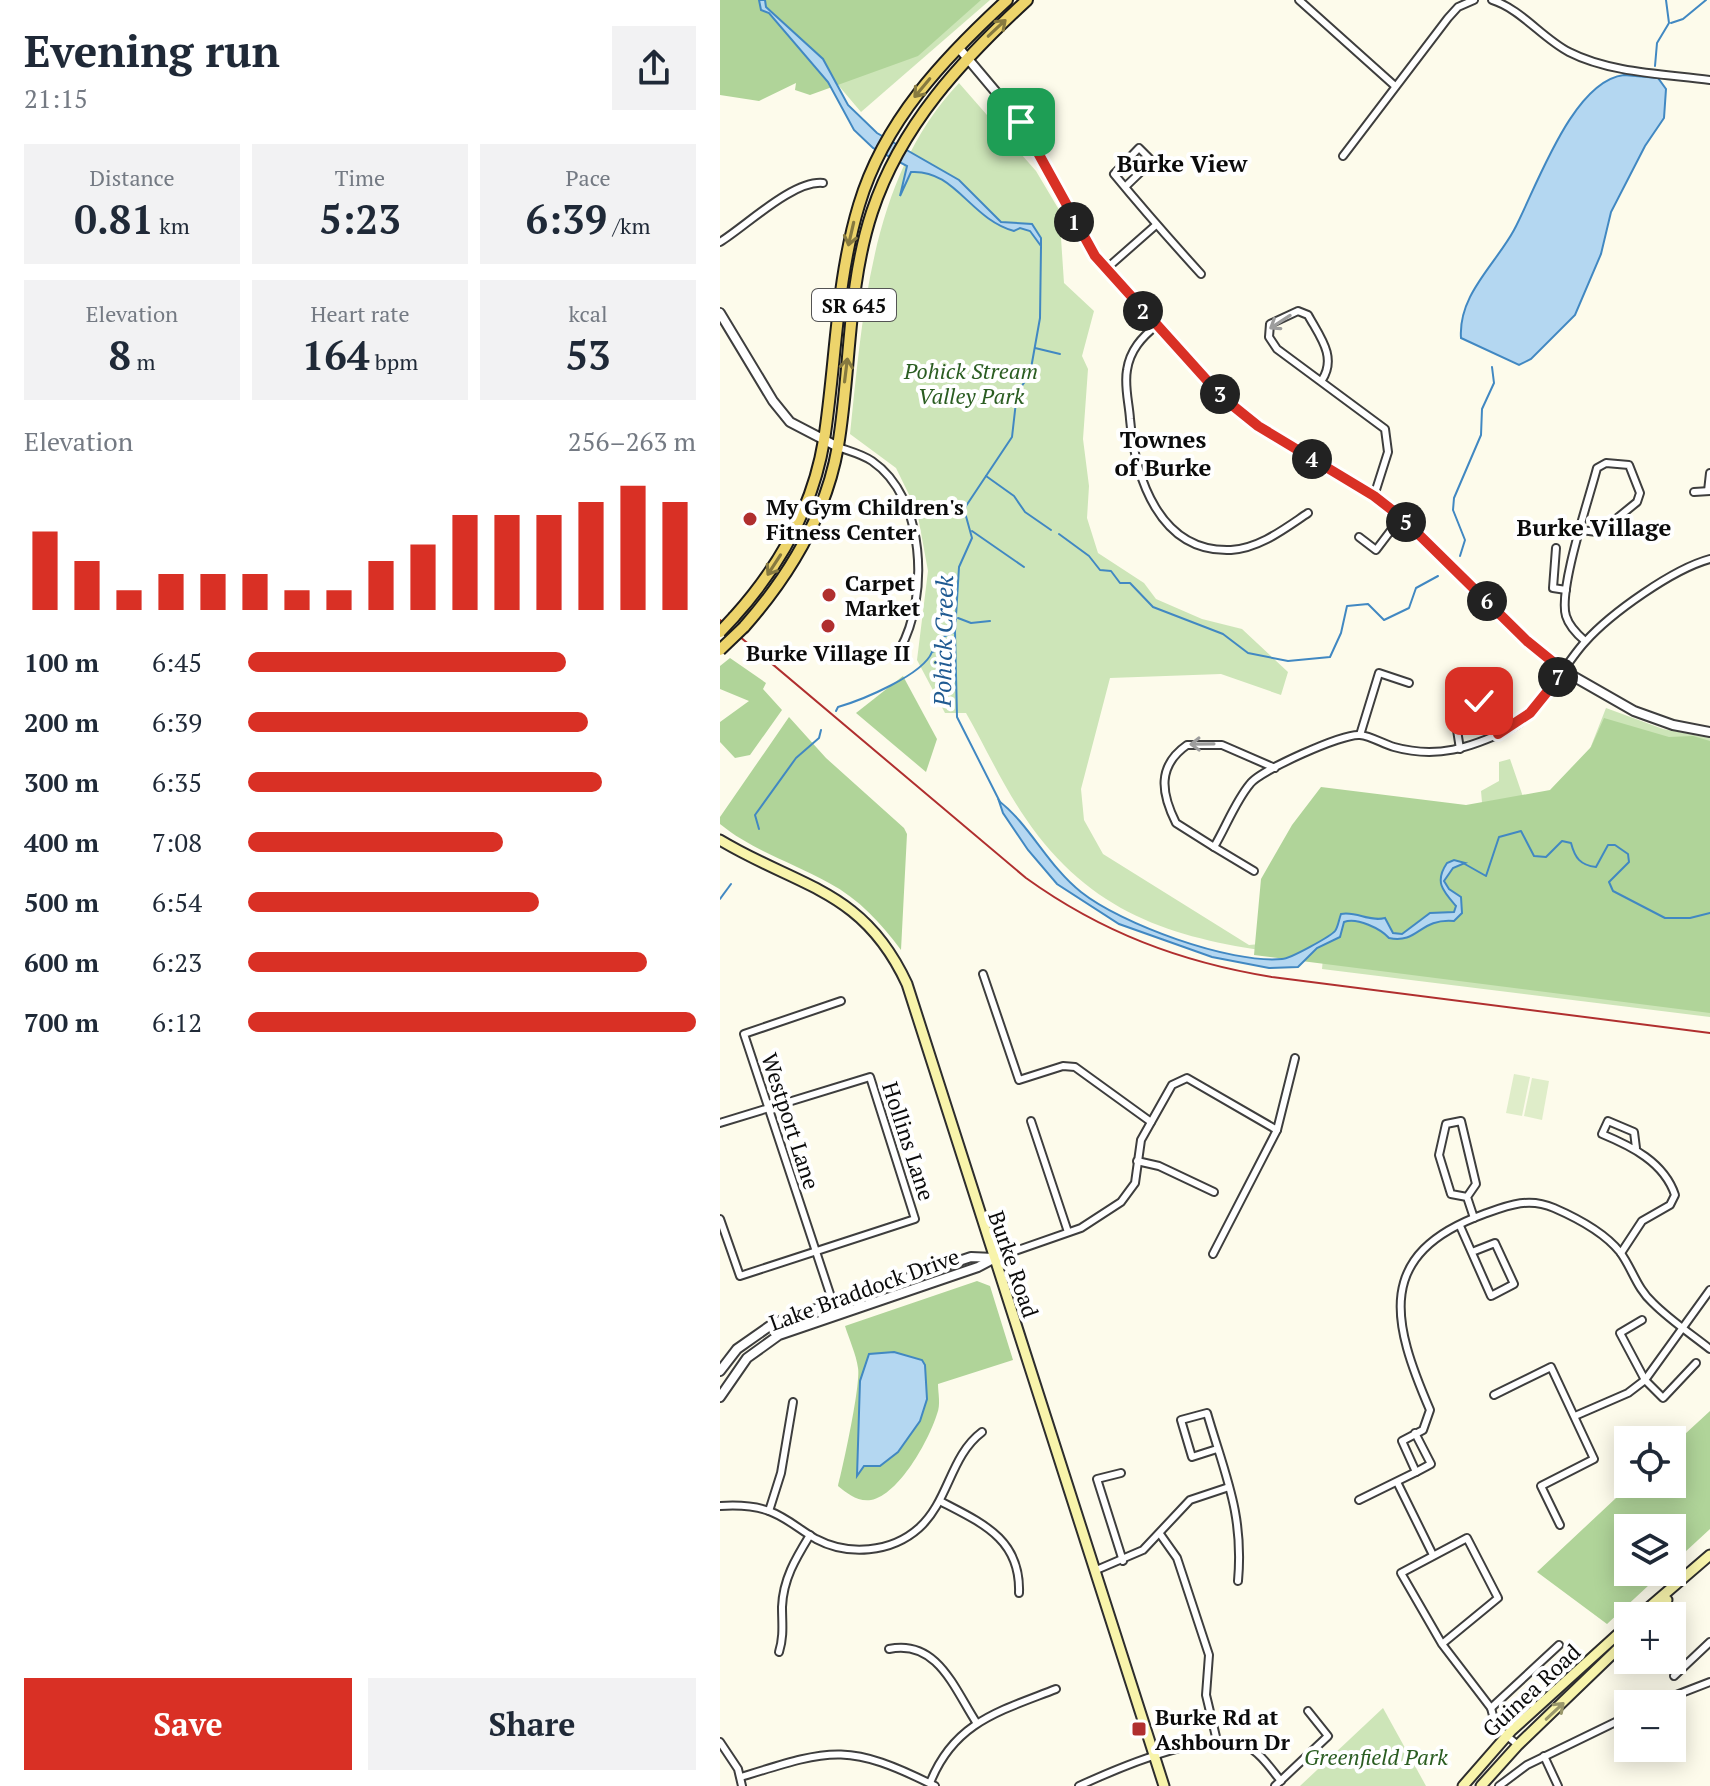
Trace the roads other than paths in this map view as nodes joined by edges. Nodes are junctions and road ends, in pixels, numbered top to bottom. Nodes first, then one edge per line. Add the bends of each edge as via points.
1 (1007, 0) edge
2 (1027, 0) edge
3 (1299, 0) edge
4 (1474, 0) edge
5 (1492, 0) edge
6 (958, 47) junction
7 (967, 57) junction
8 (1710, 80) edge
9 (1395, 86) junction
10 (1343, 156) dead end
11 (823, 183) dead end
12 (1125, 187) junction
13 (1156, 225) junction
14 (720, 242) edge
15 (1106, 269) junction
16 (1201, 274) dead end
17 (720, 313) edge
18 (1157, 325) junction
19 (1322, 380) junction
20 (824, 441) junction
21 (838, 447) junction
22 (1710, 473) edge
23 (1709, 491) edge
24 (1694, 492) dead end
25 (1374, 496) junction
26 (1308, 513) dead end
27 (1401, 517) junction
28 (1581, 530) junction
29 (1359, 537) dead end
30 (1556, 548) dead end
31 (1710, 559) edge
32 (1566, 590) junction
33 (720, 632) edge
34 (1585, 641) junction
35 (900, 649) dead end
36 (720, 650) edge
37 (1564, 671) junction
38 (1409, 683) dead end
39 (1710, 732) edge
40 (1498, 734) junction
41 (1360, 735) junction
42 (1460, 749) junction
43 (1275, 768) junction
44 (720, 840) edge
45 (1214, 847) junction
46 (1254, 871) dead end
47 (983, 974) dead end
48 (841, 1001) dead end
49 (1295, 1058) dead end
50 (767, 1108) junction
51 (1031, 1121) dead end
52 (1151, 1122) junction
53 (720, 1123) edge
54 (1277, 1130) junction
55 (1636, 1148) junction
56 (1137, 1161) junction
57 (1214, 1192) dead end
58 (1467, 1197) junction
59 (1474, 1218) junction
60 (720, 1219) edge
61 (1460, 1226) junction
62 (1068, 1232) junction
63 (1472, 1252) junction
64 (817, 1253) junction
65 (1621, 1253) junction
66 (1213, 1254) dead end
67 (995, 1258) junction
68 (1710, 1290) edge
69 (833, 1303) junction
70 (837, 1315) junction
71 (1642, 1320) dead end
72 (1681, 1326) junction
73 (1710, 1349) edge
74 (1696, 1363) dead end
75 (720, 1371) edge
76 (1645, 1380) junction
77 (1494, 1395) dead end
78 (720, 1397) edge
79 (793, 1402) dead end
80 (1575, 1416) junction
81 (982, 1432) dead end
82 (1415, 1433) junction
83 (1217, 1449) junction
84 (1416, 1472) junction
85 (1121, 1473) dead end
86 (1397, 1482) junction
87 (1229, 1487) junction
88 (1359, 1500) dead end
89 (940, 1501) junction
90 (720, 1506) edge
91 (769, 1511) junction
92 (1560, 1525) dead end
93 (1160, 1534) junction
94 (810, 1535) junction
95 (1433, 1555) junction
96 (1710, 1555) edge
97 (1123, 1561) junction
98 (1094, 1571) junction
99 (1688, 1576) junction
100 (1238, 1581) dead end
101 (1019, 1593) dead end
102 (1656, 1602) edge
103 (1664, 1602) edge
104 (1614, 1638) edge
105 (1710, 1642) edge
106 (1442, 1644) junction
107 (1559, 1645) dead end
108 (889, 1649) dead end
109 (779, 1652) dead end
110 (1614, 1652) edge
111 (1674, 1676) dead end
112 (1710, 1682) edge
113 (1056, 1689) dead end
114 (1686, 1691) edge
115 (1491, 1708) junction
116 (1308, 1711) dead end
117 (976, 1722) junction
118 (1614, 1723) edge
119 (1509, 1734) junction
120 (1217, 1741) junction
121 (720, 1742) edge
122 (1518, 1745) junction
123 (1544, 1756) junction
124 (1154, 1757) junction
125 (741, 1777) junction
126 (1278, 1783) edge
127 (932, 1784) edge
128 (1090, 1784) edge
129 (742, 1786) edge
130 (1079, 1786) edge
131 (1164, 1786) edge
132 (1463, 1786) edge
133 (1481, 1786) edge
134 (1499, 1786) edge
135 (1558, 1786) edge

1 - 6 main road, SR 645
7 -> 2 main road, SR 645
3 - 9 street
4 - 9 street via 1454,11
5 - 8 street via 1586,59
6 - 7 street
6 -> 20 main road, SR 645 via 890,132 859,204
7 - 15 street via 1021,122 1080,233
21 -> 7 main road, SR 645 via 860,258 871,215 903,139
9 - 10 street
11 - 14 street via 793,191
12 - 12 street via 1114,174 1139,148 1152,161
12 - 13 street
13 - 15 street
13 - 16 street
15 - 18 street
17 - 20 street via 773,401 797,428
18 - 25 street via 1245,416
18 - 26 street via 1136,345 1126,384 1133,448 1159,515 1198,546 1232,550 1271,538
19 -> 19 street via 1329,355 1308,315 1298,311 1270,324 1269,337 1277,349
19 - 25 street via 1385,429 1388,452
20 - 21 street
20 -> 33 main road, SR 645, bridge via 809,494 775,566
21 - 35 street via 879,467 911,524 918,593 913,623
21 - 36 main road, SR 645, bridge via 807,537 775,590
22 - 23 street
23 - 24 street
25 - 27 street
27 - 29 street via 1376,550
27 - 37 street
28 - 28 street via 1597,468 1606,463 1629,465 1640,493 1637,502 1605,528
28 - 32 street
30 - 32 street via 1553,588
31 - 34 street via 1667,578
32 - 34 street via 1566,615
34 - 37 street
37 - 39 street via 1634,711
37 - 40 street via 1530,713
38 - 41 street via 1379,673
40 - 42 street
40 - 42 street via 1490,709 1479,701 1457,730
41 - 42 street via 1422,754
41 - 43 street
43 - 45 street via 1249,784
43 -> 45 street via 1211,743 1187,745 1167,762 1163,786 1176,823
44 - 67 main road, Burke Road via 834,896 887,947 912,996
45 - 46 street
47 - 52 street via 1019,1080 1075,1067
48 - 50 street, Westport Lane via 744,1034
49 - 54 street
50 - 53 street
50 - 64 street, Westport Lane
50 - 64 street, Hollins Lane via 870,1077 915,1219
51 - 62 street
52 - 54 street, Lake Braddock Drive via 1172,1085 1187,1078
52 - 56 street, Lake Braddock Drive
54 - 66 street
55 - 55 street via 1602,1134 1608,1121 1634,1132
55 - 65 street via 1671,1182 1675,1195 1670,1205 1642,1221
56 - 57 street
56 - 62 street, Lake Braddock Drive via 1135,1183 1121,1202
58 - 58 street via 1476,1184 1461,1121 1446,1124 1439,1155 1451,1194
58 - 59 street
59 - 61 street
59 - 65 street via 1517,1202 1537,1201 1582,1222
60 - 64 street via 740,1276
61 - 63 street
61 - 82 street via 1421,1248 1400,1303 1408,1358 1430,1410 1429,1421
62 - 67 street, Lake Braddock Drive
63 - 63 street via 1491,1296 1514,1284 1495,1243
64 - 69 street, Westport Lane
65 - 72 street via 1651,1302
67 - 69 street, Lake Braddock Drive via 971,1257
67 - 70 street, Lake Braddock Drive
67 - 98 main road, Burke Road
68 - 72 street
69 - 70 street, Westport Lane
69 - 75 street, Lake Braddock Drive via 760,1330
70 - 78 street, Lake Braddock Drive via 767,1342 736,1370
71 - 76 street via 1620,1333
72 - 73 street
72 - 76 street
74 - 76 street via 1663,1398
76 - 80 street
77 - 80 street via 1551,1367
79 - 91 street
80 - 92 street via 1594,1459 1541,1486
81 - 89 street via 966,1446
82 - 84 street via 1402,1441
82 - 84 street via 1431,1464
83 - 83 street via 1207,1413 1181,1420 1192,1457
83 - 87 street
84 - 86 street
85 - 97 street via 1097,1479
86 - 88 street
86 - 95 street
87 - 93 street via 1190,1500
87 - 100 street via 1242,1542
89 - 94 street via 918,1529 883,1547 844,1549
89 - 101 street via 1002,1540 1017,1564
90 - 91 street
91 - 94 street
93 - 97 street
93 - 120 street via 1177,1558 1209,1655 1206,1695
94 - 109 street via 786,1582
95 - 106 street via 1401,1573
95 - 106 street via 1467,1538 1498,1598
96 - 99 main road
97 - 98 street
98 - 124 main road, Burke Road
99 - 102 main road
99 - 103 main road
104 - 119 main road, Guinea Road
105 - 111 street
106 - 115 street
107 - 115 street
108 - 117 street via 906,1646 933,1658
122 -> 110 main road, Guinea Road
112 - 114 street
113 - 117 street
115 - 119 street
116 - 126 street via 1328,1736
117 - 127 street via 951,1745
118 - 123 street
119 - 122 street
119 - 132 main road, Guinea Road
120 - 124 street
120 - 126 street via 1258,1754
121 - 125 street
122 - 133 main road, Guinea Road
123 - 134 street
123 - 135 street
124 - 128 street
124 - 131 main road, Burke Road
125 - 127 street via 807,1756 841,1752 876,1760
125 - 129 street
128 - 130 street

